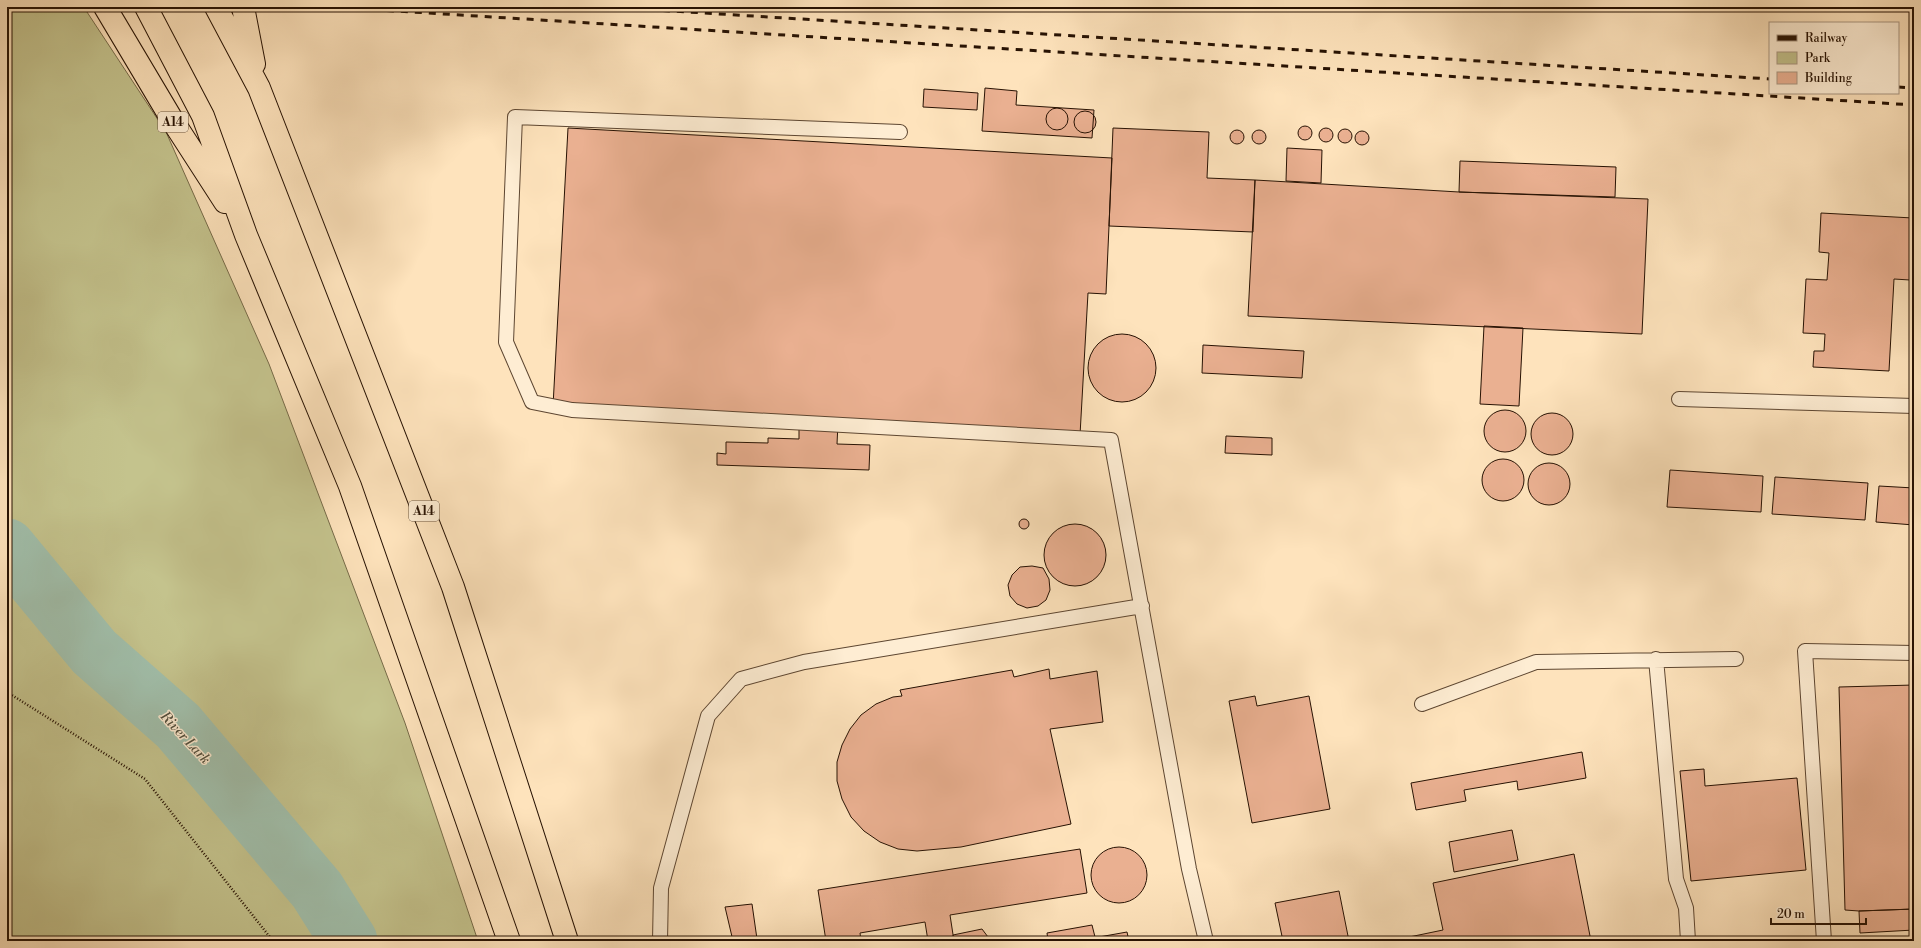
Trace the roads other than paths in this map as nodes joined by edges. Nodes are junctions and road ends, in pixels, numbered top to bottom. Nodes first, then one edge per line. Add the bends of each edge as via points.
1 (105, 7) edge
2 (146, 7) edge
3 (216, 7) edge
4 (243, 7) edge
5 (259, 88) junction
6 (900, 132) dead end
7 (246, 235) junction
8 (1679, 399) dead end
9 (1914, 406) edge
10 (1142, 606) junction
11 (1914, 653) edge
12 (1656, 659) junction
13 (1736, 659) dead end
14 (1422, 704) dead end
15 (509, 941) edge
16 (567, 941) edge
17 (660, 941) edge
18 (1206, 941) edge
19 (1688, 941) edge
20 (1824, 941) edge

1 - 7 highway, A14 via 174,123
2 - 7 highway, A14 via 203,116
3 - 5 highway, A14
4 - 5 highway, A14
5 - 16 highway, A14 via 453,587
6 - 10 lane via 515,117 506,342 532,402 572,410 1111,440
7 - 15 highway, A14 via 350,486
8 - 9 lane
10 - 17 lane via 804,662 741,679 708,716 661,888
10 - 18 lane via 1189,869
11 - 20 lane via 1805,651
12 - 13 lane
12 - 14 lane via 1536,662
12 - 19 lane via 1676,879 1686,908

